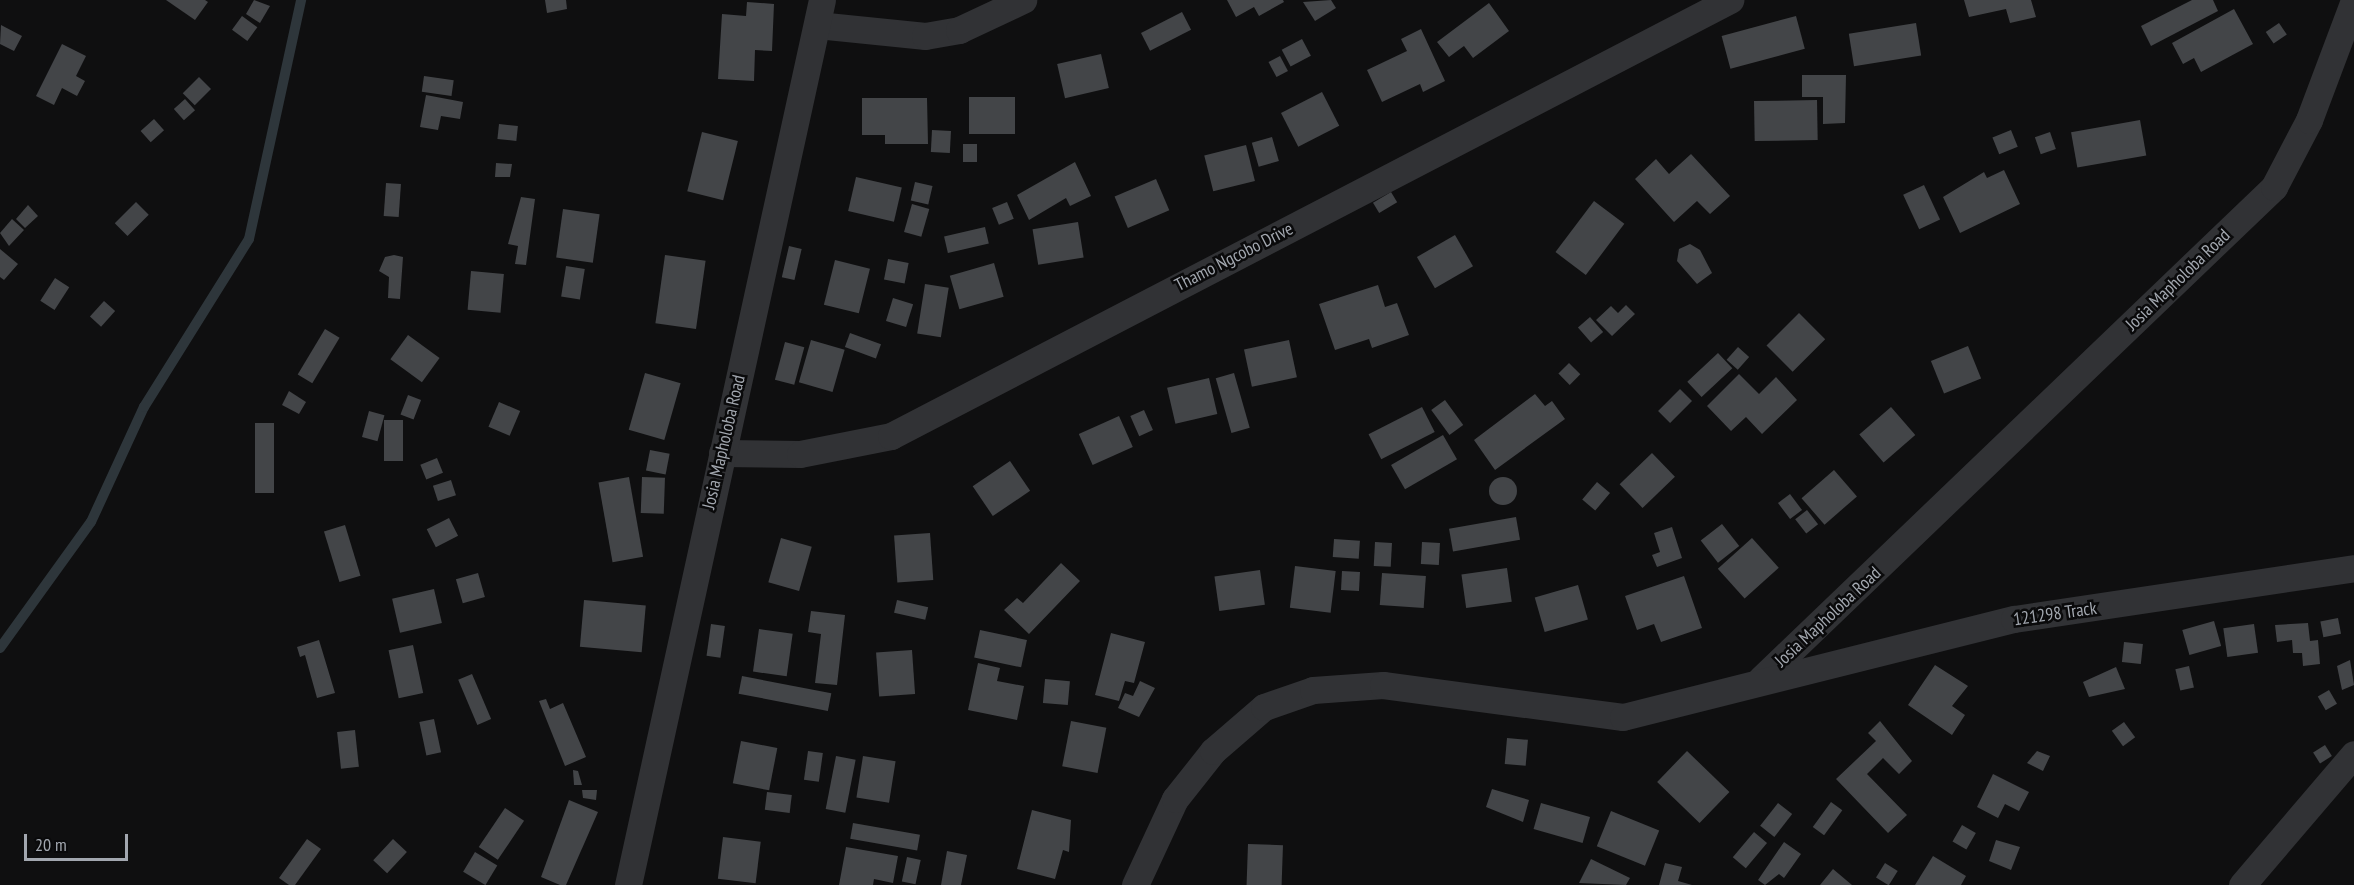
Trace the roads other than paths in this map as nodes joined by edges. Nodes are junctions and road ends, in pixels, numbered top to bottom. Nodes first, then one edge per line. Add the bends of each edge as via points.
1 (1023, 0) edge
2 (1730, 0) edge
3 (2354, 0) edge
4 (820, 13) edge
5 (722, 453) junction
6 (2354, 568) edge
7 (1760, 680) junction
8 (2354, 754) edge
9 (628, 885) edge
10 (1135, 885) edge
11 (2242, 885) edge

1 - 4 street via 960,30 925,36
2 - 5 street, Thamo Ngcobo Drive via 891,436 800,454
3 - 7 street, Josia Mapholoba Road via 2309,120 2274,187
4 - 5 street, Josia Mapholoba Road
5 - 9 street, Josia Mapholoba Road
6 - 7 street, 121298 Track via 2013,619
7 - 10 street, Josia Mapholoba Road via 1664,710 1603,718 1383,685 1313,690 1263,707 1213,751 1175,799
8 - 11 street

